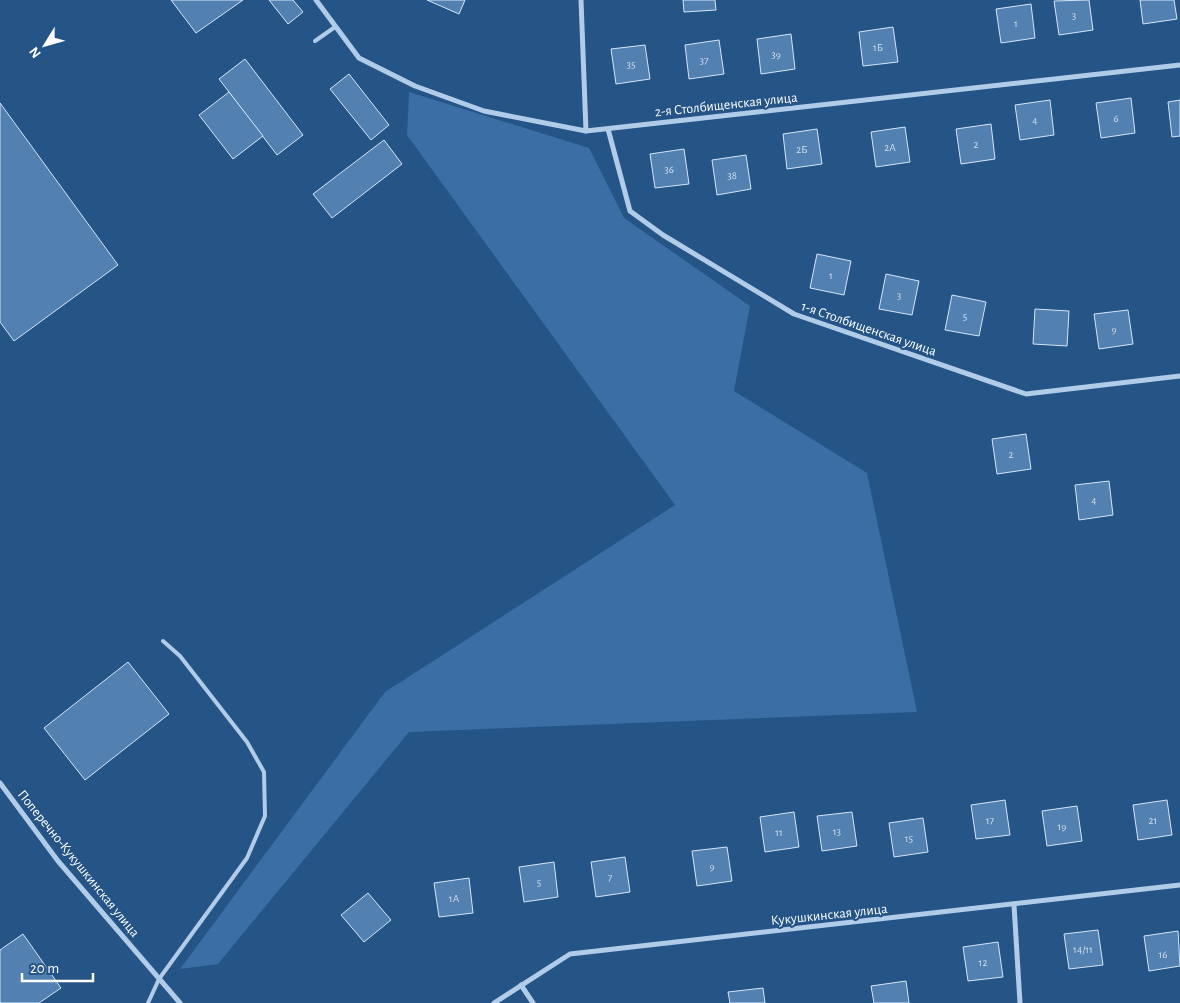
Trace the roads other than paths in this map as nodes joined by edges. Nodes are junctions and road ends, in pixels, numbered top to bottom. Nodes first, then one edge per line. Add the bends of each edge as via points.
1 (316, 0) edge
2 (581, 0) edge
3 (335, 27) junction
4 (315, 41) dead end
5 (1180, 65) edge
6 (608, 129) junction
7 (586, 131) junction
8 (1180, 376) edge
9 (163, 641) dead end
10 (0, 783) edge
11 (1180, 885) edge
12 (1014, 905) junction
13 (159, 979) junction
14 (521, 985) junction
15 (148, 1003) edge
16 (180, 1003) edge
17 (494, 1003) edge
18 (533, 1003) edge
19 (1020, 1003) edge

1 - 3 street, 2-я Столбищенская улица
2 - 7 street
3 - 4 lane
3 - 7 street, 2-я Столбищенская улица via 359,58 415,86 484,111
5 - 6 street, 2-я Столбищенская улица
6 - 7 street, 2-я Столбищенская улица
6 - 8 street, 1-я Столбищенская улица via 630,211 663,235 794,314 1026,394
9 - 13 lane via 180,656 247,742 264,772 265,816 247,858
10 - 13 street, Поперечно-Кукушкинская улица via 58,861
11 - 12 street, Кукушкинская улица
12 - 14 street, Кукушкинская улица via 570,954
12 - 19 street
13 - 15 lane
13 - 16 street, Поперечно-Кукушкинская улица
14 - 17 street, Кукушкинская улица
14 - 18 street

